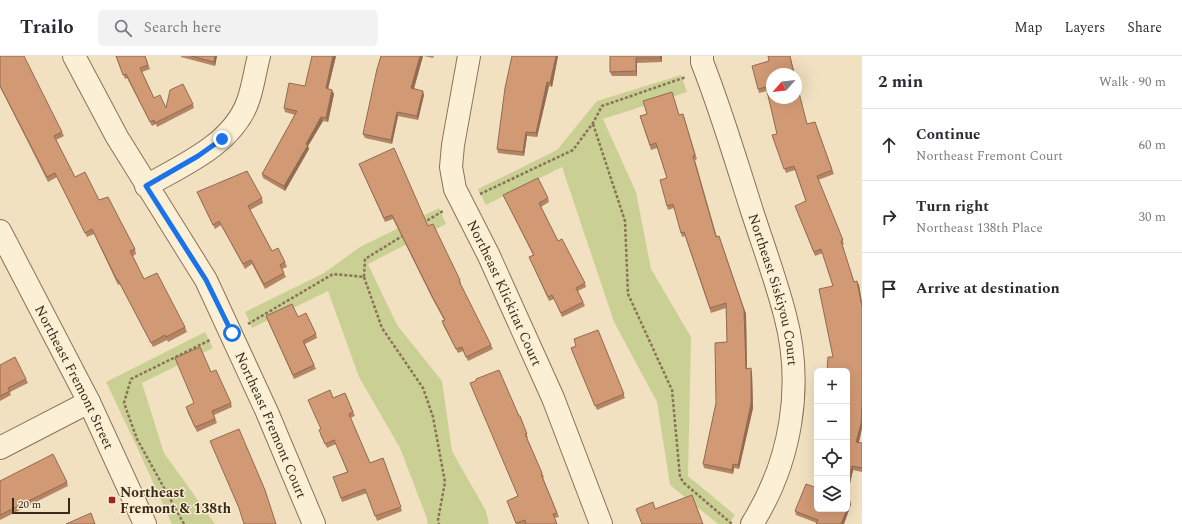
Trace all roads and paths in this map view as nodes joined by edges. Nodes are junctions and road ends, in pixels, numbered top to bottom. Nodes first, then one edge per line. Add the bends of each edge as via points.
1 (74, 56) edge
2 (259, 56) edge
3 (469, 56) edge
4 (704, 63) edge
5 (593, 123) junction
6 (146, 186) junction
7 (462, 202) junction
8 (416, 227) edge
9 (0, 231) edge
10 (410, 231) edge
11 (364, 277) junction
12 (232, 333) junction
13 (89, 402) junction
14 (0, 448) edge
15 (145, 524) edge
16 (184, 524) edge
17 (314, 524) edge
18 (439, 524) edge
19 (601, 524) edge
20 (733, 524) edge
21 (752, 524) edge

1 - 6 street, Northeast Fremont Court
2 - 6 street via 248,102 238,120 222,139
3 - 7 street, Northeast Klickitat Court via 451,167 455,189
4 - 5 path via 602,106
4 - 21 street, Northeast Siskiyou Court via 785,314 793,360 793,406 784,451 768,495
5 - 7 path via 573,150
5 - 20 path via 625,221 628,294 672,390 680,477
6 - 12 street, Northeast Fremont Court via 206,280
7 - 8 path
7 - 19 street, Northeast Klickitat Court via 553,398
9 - 13 street, Northeast Fremont Street
10 - 11 path via 365,259
11 - 12 path via 332,274
11 - 18 path via 382,328 423,388 433,417 445,482
12 - 16 path via 215,337 131,379 124,403 137,439
12 - 17 street, Northeast Fremont Court
13 - 14 street
13 - 15 street, Northeast Fremont Street

